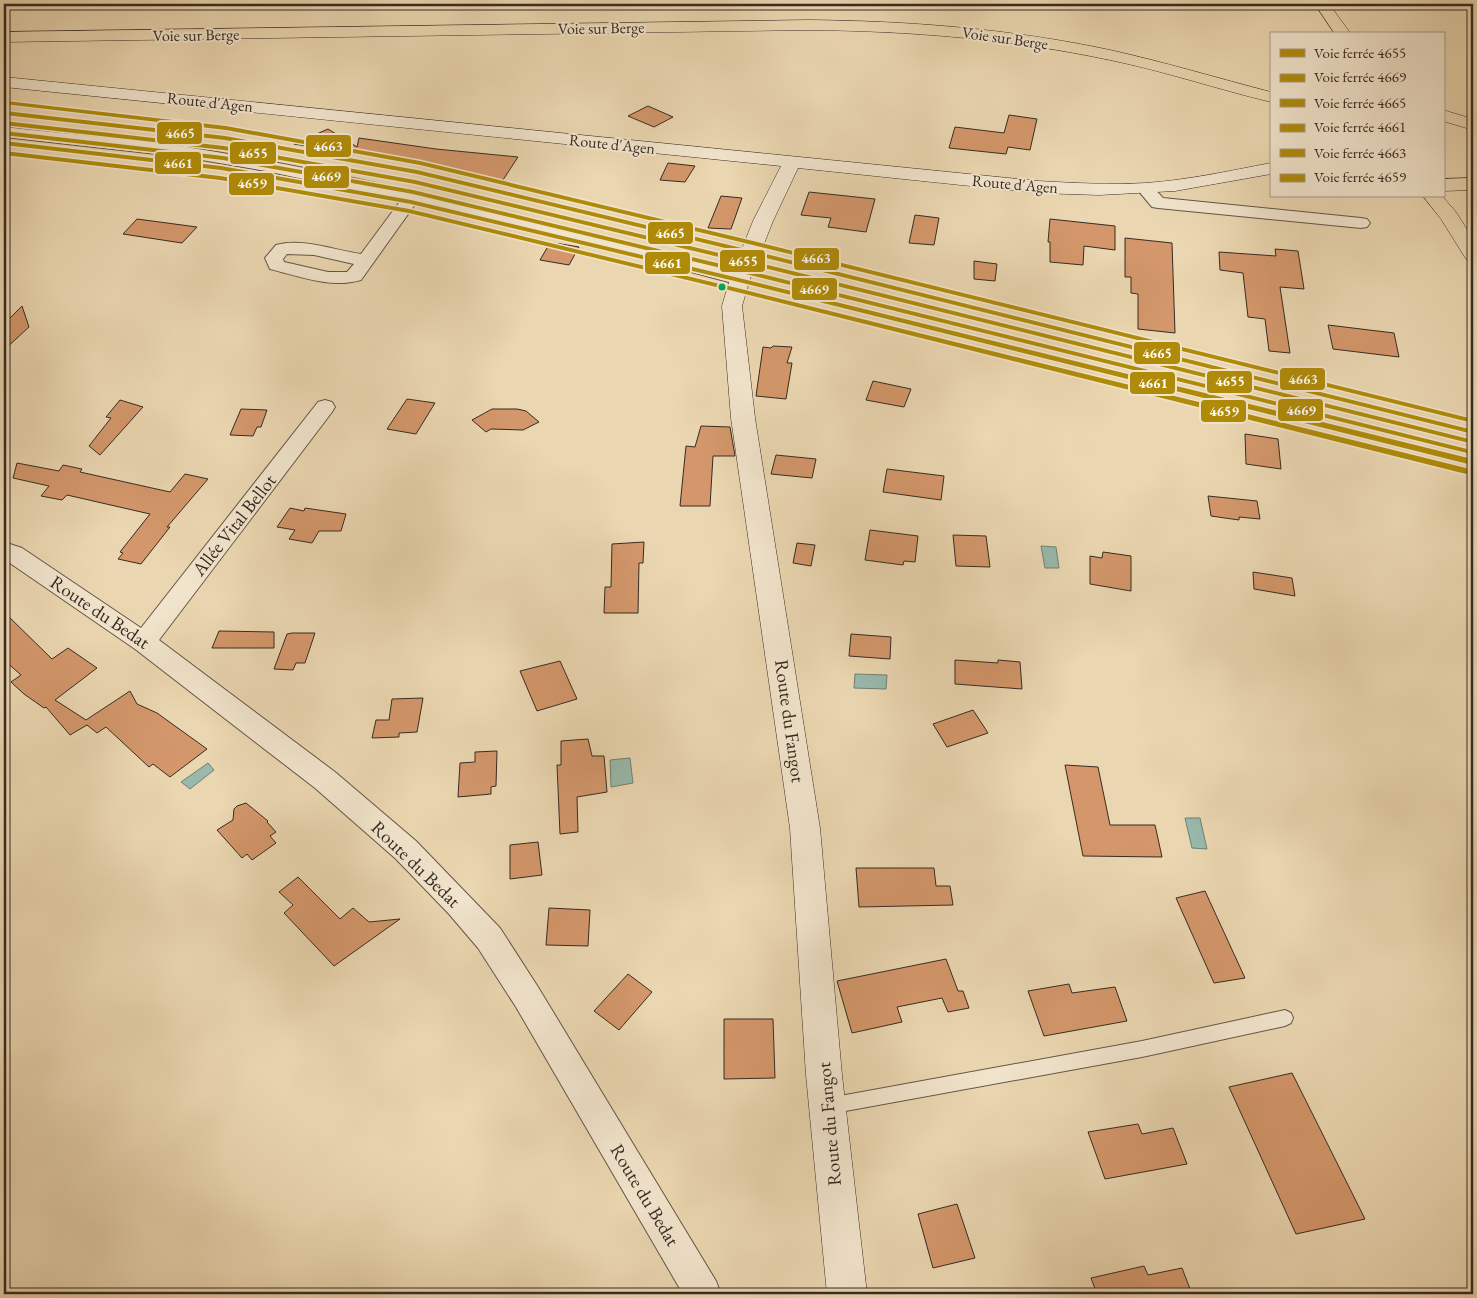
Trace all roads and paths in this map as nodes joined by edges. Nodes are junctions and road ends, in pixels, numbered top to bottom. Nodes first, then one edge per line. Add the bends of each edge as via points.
1 (1322, 4) edge
2 (1342, 32) edge
3 (4, 37) edge
4 (1193, 77) junction
5 (4, 82) edge
6 (1270, 98) edge
7 (1270, 104) edge
8 (1444, 115) edge
9 (1473, 126) edge
10 (4, 132) edge
11 (792, 162) junction
12 (1270, 168) edge
13 (1270, 174) edge
14 (1221, 179) junction
15 (1444, 185) edge
16 (1146, 188) junction
17 (1473, 192) edge
18 (412, 197) junction
19 (1434, 198) edge
20 (1361, 223) dead end
21 (1473, 255) edge
22 (366, 260) dead end
23 (740, 279) junction
24 (325, 408) dead end
25 (5, 551) edge
26 (144, 642) junction
27 (1286, 1018) dead end
28 (827, 1107) junction
29 (704, 1294) edge
30 (847, 1294) edge

1 - 2 main road
3 - 4 main road, Voie sur Berge via 866,25 949,30 1020,39 1111,55
4 - 6 main road
4 - 7 main road
5 - 11 main road, Route d'Agen
8 - 9 main road
10 - 18 street via 216,157
11 - 16 main road, Route d'Agen via 1038,187
11 - 23 main road, Route du Fangot via 763,221
12 - 14 main road, Route d'Agen
13 - 14 main road, Route d'Agen
14 - 16 main road, Route d'Agen
15 - 17 main road
16 - 20 street via 1158,203
18 - 22 street
18 - 23 street via 502,216
19 - 21 main road
23 - 28 main road, Route du Fangot via 732,306 738,382 805,828
24 - 26 street, Allée Vital Bellot
25 - 26 street, Route du Bedat
26 - 29 street, Route du Bedat via 325,780 406,850 489,938
27 - 28 lane
28 - 30 main road, Route du Fangot

